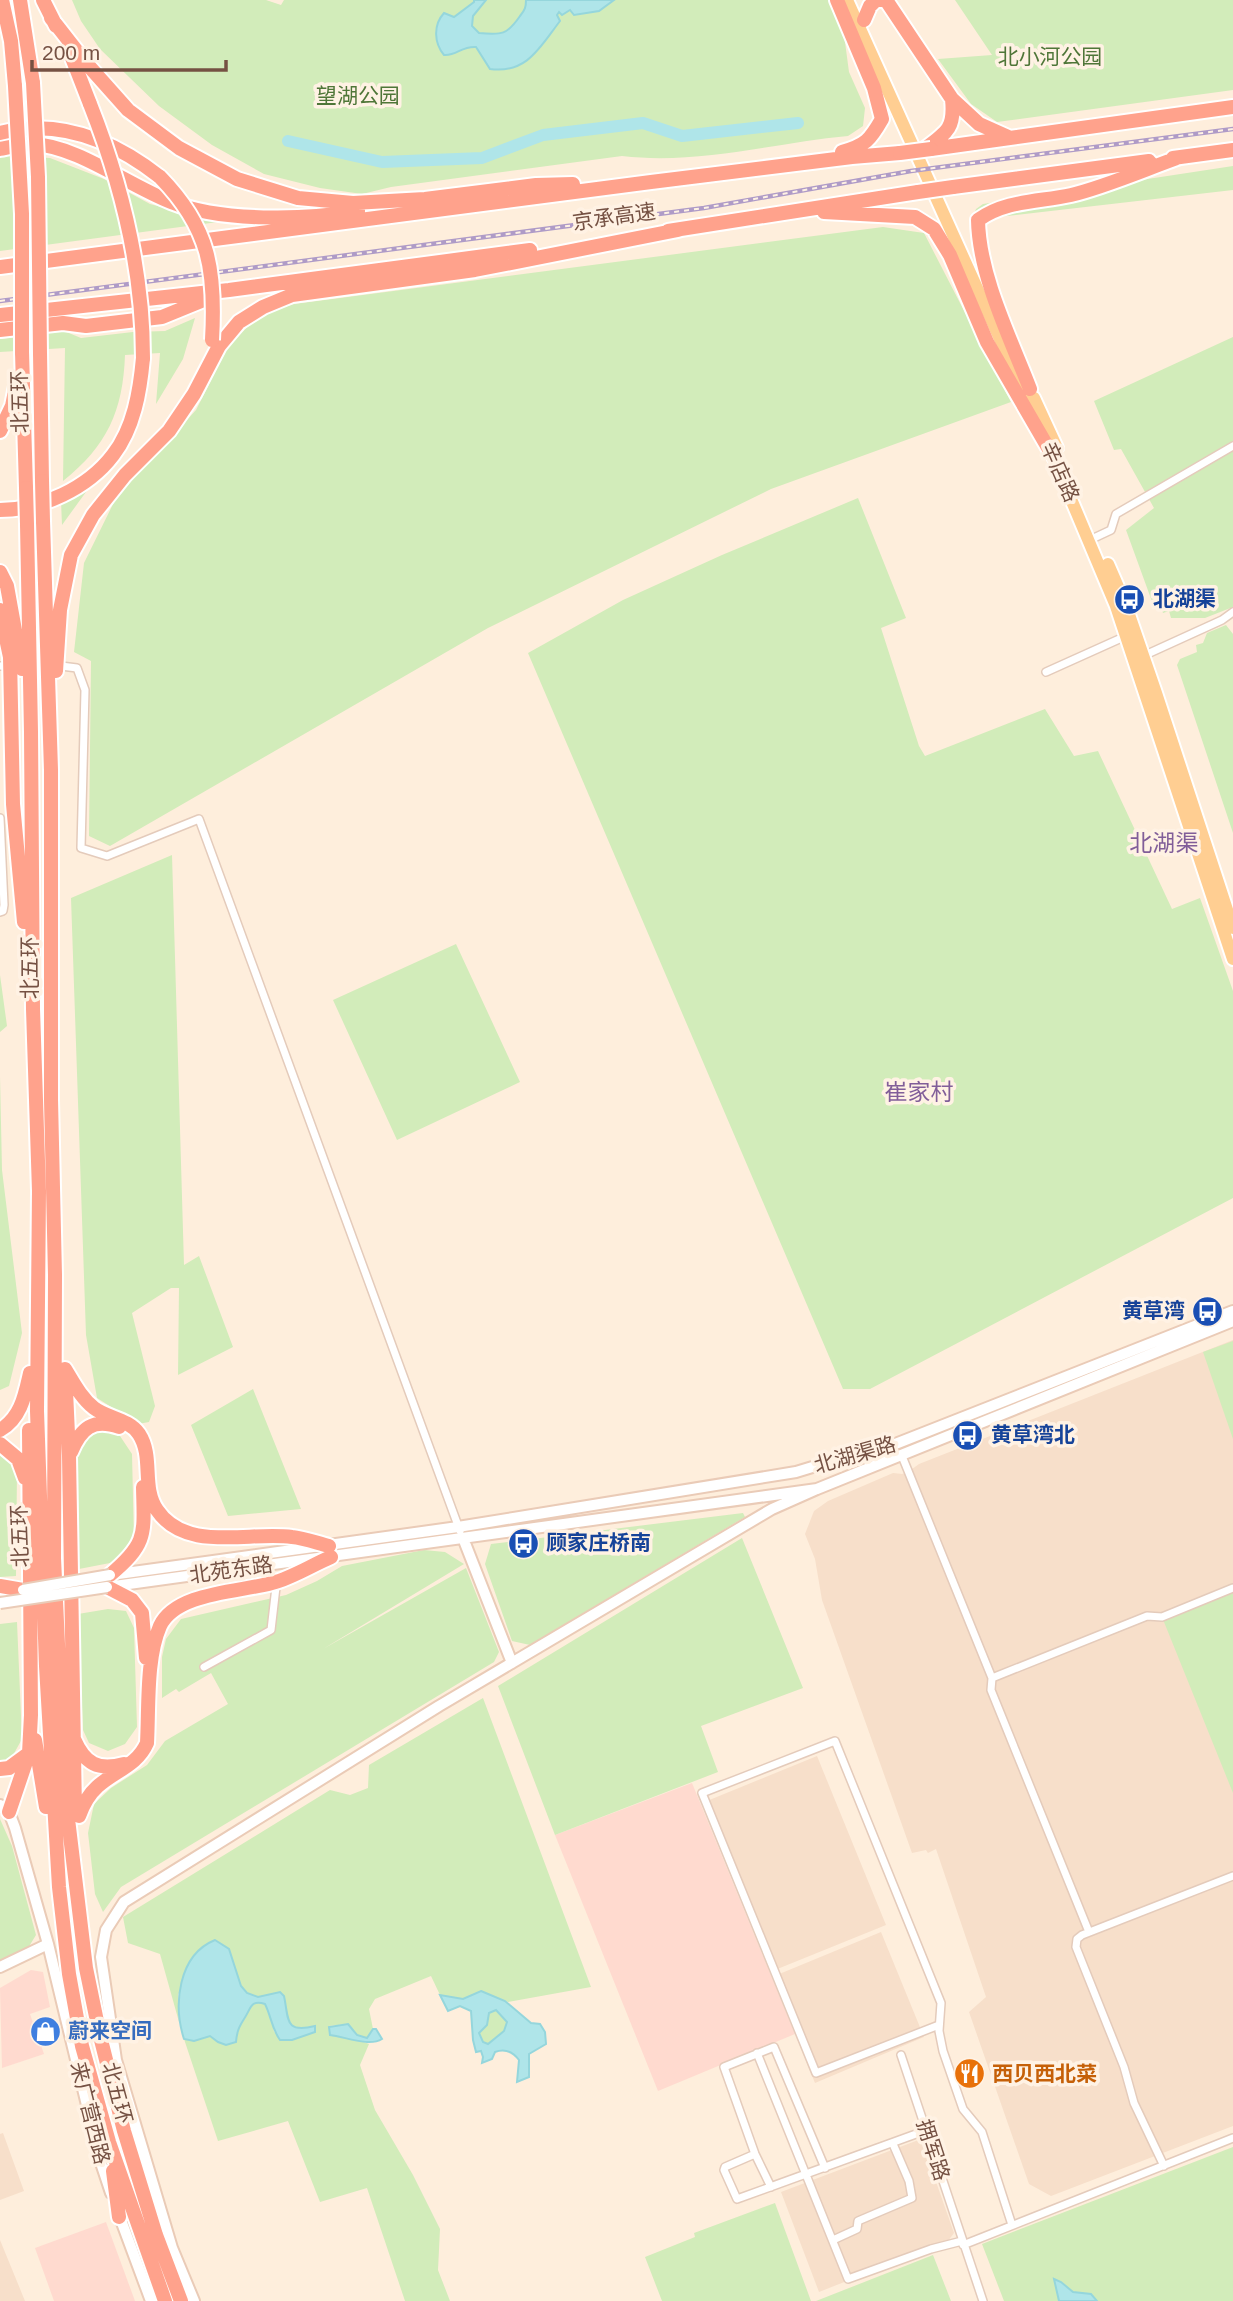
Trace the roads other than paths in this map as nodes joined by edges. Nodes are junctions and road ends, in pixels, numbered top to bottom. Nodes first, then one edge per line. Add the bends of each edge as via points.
1 (2, 0) edge
2 (20, 0) edge
3 (43, 0) edge
4 (837, 0) edge
5 (847, 0) edge
6 (854, 0) edge
7 (886, 0) edge
8 (51, 18) junction
9 (864, 20) junction
10 (952, 99) junction
11 (1233, 107) edge
12 (0, 133) edge
13 (1009, 138) junction
14 (0, 149) edge
15 (928, 149) junction
16 (1233, 150) edge
17 (1180, 157) junction
18 (811, 162) junction
19 (651, 182) junction
20 (425, 199) junction
21 (802, 210) junction
22 (678, 230) junction
23 (0, 267) edge
24 (229, 290) junction
25 (0, 315) edge
26 (0, 330) edge
27 (22, 352) junction
28 (1030, 384) junction
29 (194, 394) junction
30 (0, 431) edge
31 (1233, 446) edge
32 (1050, 451) junction
33 (0, 510) edge
34 (1096, 537) junction
35 (0, 572) edge
36 (0, 610) edge
37 (1233, 612) edge
38 (1126, 636) junction
39 (1143, 656) junction
40 (61, 666) dead end
41 (1046, 672) dead end
42 (31, 732) junction
43 (1165, 737) junction
44 (51, 770) junction
45 (0, 818) edge
46 (0, 912) edge
47 (1233, 928) edge
48 (1233, 959) edge
49 (33, 1009) junction
50 (55, 1275) junction
51 (38, 1286) junction
52 (1233, 1311) edge
53 (1233, 1321) edge
54 (65, 1369) junction
55 (30, 1373) junction
56 (0, 1430) edge
57 (0, 1444) edge
58 (69, 1456) junction
59 (902, 1456) junction
60 (28, 1484) junction
61 (817, 1489) junction
62 (460, 1532) junction
63 (330, 1551) junction
64 (108, 1581) junction
65 (0, 1586) edge
66 (275, 1587) dead end
67 (1233, 1588) edge
68 (23, 1590) junction
69 (0, 1593) edge
70 (0, 1603) edge
71 (512, 1663) junction
72 (204, 1667) dead end
73 (992, 1678) junction
74 (31, 1715) junction
75 (74, 1739) junction
76 (29, 1753) junction
77 (0, 1769) edge
78 (5, 1808) edge
79 (75, 1824) junction
80 (72, 1851) junction
81 (1233, 1876) edge
82 (59, 1888) junction
83 (1089, 1932) junction
84 (48, 1944) junction
85 (0, 1968) edge
86 (939, 2025) junction
87 (757, 2053) junction
88 (901, 2055) dead end
89 (927, 2130) junction
90 (1233, 2138) edge
91 (109, 2142) junction
92 (893, 2144) junction
93 (755, 2154) junction
94 (1164, 2166) junction
95 (825, 2168) junction
96 (806, 2176) junction
97 (771, 2187) junction
98 (119, 2217) junction
99 (1012, 2225) junction
100 (833, 2240) junction
101 (962, 2243) junction
102 (151, 2301) edge
103 (165, 2301) edge
104 (181, 2301) edge
105 (194, 2301) edge
106 (983, 2301) edge

1 - 27 highway, 北五环, bridge via 15,86 22,214
2 - 44 highway, 北五环, bridge via 33,83 38,177
3 - 8 highway
4 - 18 highway via 882,119 872,138 860,147
5 - 32 main road, 辛店路
6 - 9 main road, 辛店路
7 - 9 highway via 876,0
7 - 10 highway
8 - 20 highway via 128,110 179,149 237,179 298,198 353,203
8 - 33 highway, bridge via 72,55 109,153 132,242 143,317 141,389 114,455 88,479 54,499
9 - 28 main road, 辛店路
10 - 13 highway via 979,124
10 - 15 highway via 954,115 948,132
11 - 13 highway, 京承高速
12 - 29 highway, bridge via 52,128 86,134 140,161 180,198 210,262 214,302 212,340
13 - 15 highway, 京承高速
14 - 20 highway via 33,144 73,153 172,203 223,216 349,212
15 - 18 highway, 京承高速, bridge
16 - 17 highway, 京承高速
17 - 21 highway, 京承高速, bridge
17 - 28 highway via 1073,194 1013,204 978,220 987,272
18 - 19 highway, 京承高速
19 - 20 highway via 536,185
19 - 23 highway, 京承高速
21 - 22 highway, 京承高速
21 - 32 highway via 915,217 934,229 998,363
22 - 24 highway, 京承高速
22 - 29 highway via 475,270 292,295 239,322 219,346
24 - 25 highway, 京承高速
24 - 26 highway via 162,317
27 - 30 highway via 12,405
27 - 42 highway, 北五环, bridge
28 - 34 main road, 辛店路
29 - 44 highway via 169,431 93,514 71,555 60,610
31 - 34 street via 1116,514 1111,530
32 - 38 main road, 辛店路
34 - 39 main road, 辛店路
35 - 42 highway via 16,630
36 - 49 highway via 10,657 13,804
37 - 39 street
38 - 41 street
38 - 43 main road, 辛店路
39 - 43 main road, 辛店路
40 - 62 street via 77,668 85,690 81,848 107,856 199,819
42 - 49 highway, 北五环
43 - 47 main road, 辛店路
43 - 48 main road, 辛店路
44 - 50 highway, 北五环
45 - 46 street via 4,905
49 - 51 highway, 北五环
50 - 54 highway
50 - 80 highway, 北五环 via 54,1558
51 - 55 highway
51 - 82 highway, 北五环 via 38,1451
52 - 62 main road, 北湖渠路 via 875,1452 796,1472
53 - 59 main road, 北湖渠路
54 - 58 highway
54 - 63 highway via 95,1409 137,1432 146,1448 150,1497 172,1525 186,1534 207,1537 293,1537
55 - 56 highway via 19,1410
55 - 60 highway
57 - 60 highway via 18,1459
58 - 64 highway via 77,1436 90,1426 107,1422 124,1428 138,1444 144,1532 135,1552
58 - 75 highway
59 - 61 main road, 北湖渠路
59 - 73 street
60 - 74 highway
61 - 62 main road, 北湖渠路
61 - 71 main road via 772,1508
62 - 63 main road, 北苑东路
62 - 71 main road
63 - 64 main road, 北苑东路
63 - 79 highway via 274,1583 179,1605 162,1623 153,1648 147,1743 142,1755 96,1788
64 - 68 main road, 北苑东路, bridge
64 - 70 main road, 北苑东路, bridge
64 - 75 highway via 142,1613 144,1739 137,1754 112,1768 88,1760
65 - 68 highway
66 - 72 street via 271,1630
67 - 73 street via 1162,1617 1147,1616
68 - 69 main road, 北苑东路
71 - 105 main road via 124,1902 106,1930 101,1957 116,2060 172,2248
73 - 83 street via 991,1690
74 - 76 highway
74 - 82 highway
75 - 79 highway
76 - 77 highway
76 - 78 highway
78 - 84 main road, 来广营西路
79 - 80 highway
80 - 104 highway, 北五环 via 86,1968 100,2036 124,2131
81 - 83 street
82 - 91 highway, 北五环 via 82,2046
83 - 94 street via 1077,1939 1076,1947
84 - 85 main road
84 - 98 main road, 来广营西路 via 101,2163
86 - 86 street via 816,2073 702,1793 835,1741 941,2003
86 - 99 street via 963,2109 982,2132
87 - 93 street via 724,2067
87 - 95 street via 774,2047
87 - 96 street
88 - 89 street, 拥军路
89 - 92 street
89 - 101 street, 拥军路
90 - 94 street
91 - 98 highway
91 - 103 highway, 北五环
92 - 95 street
92 - 100 street via 912,2198 858,2221 857,2229
93 - 97 street
93 - 97 street via 725,2167 733,2195 737,2200
94 - 99 street
95 - 96 street
96 - 97 street
96 - 100 street
98 - 102 main road, 来广营西路
99 - 101 street
100 - 101 street via 848,2279 931,2249
101 - 106 street, 拥军路

